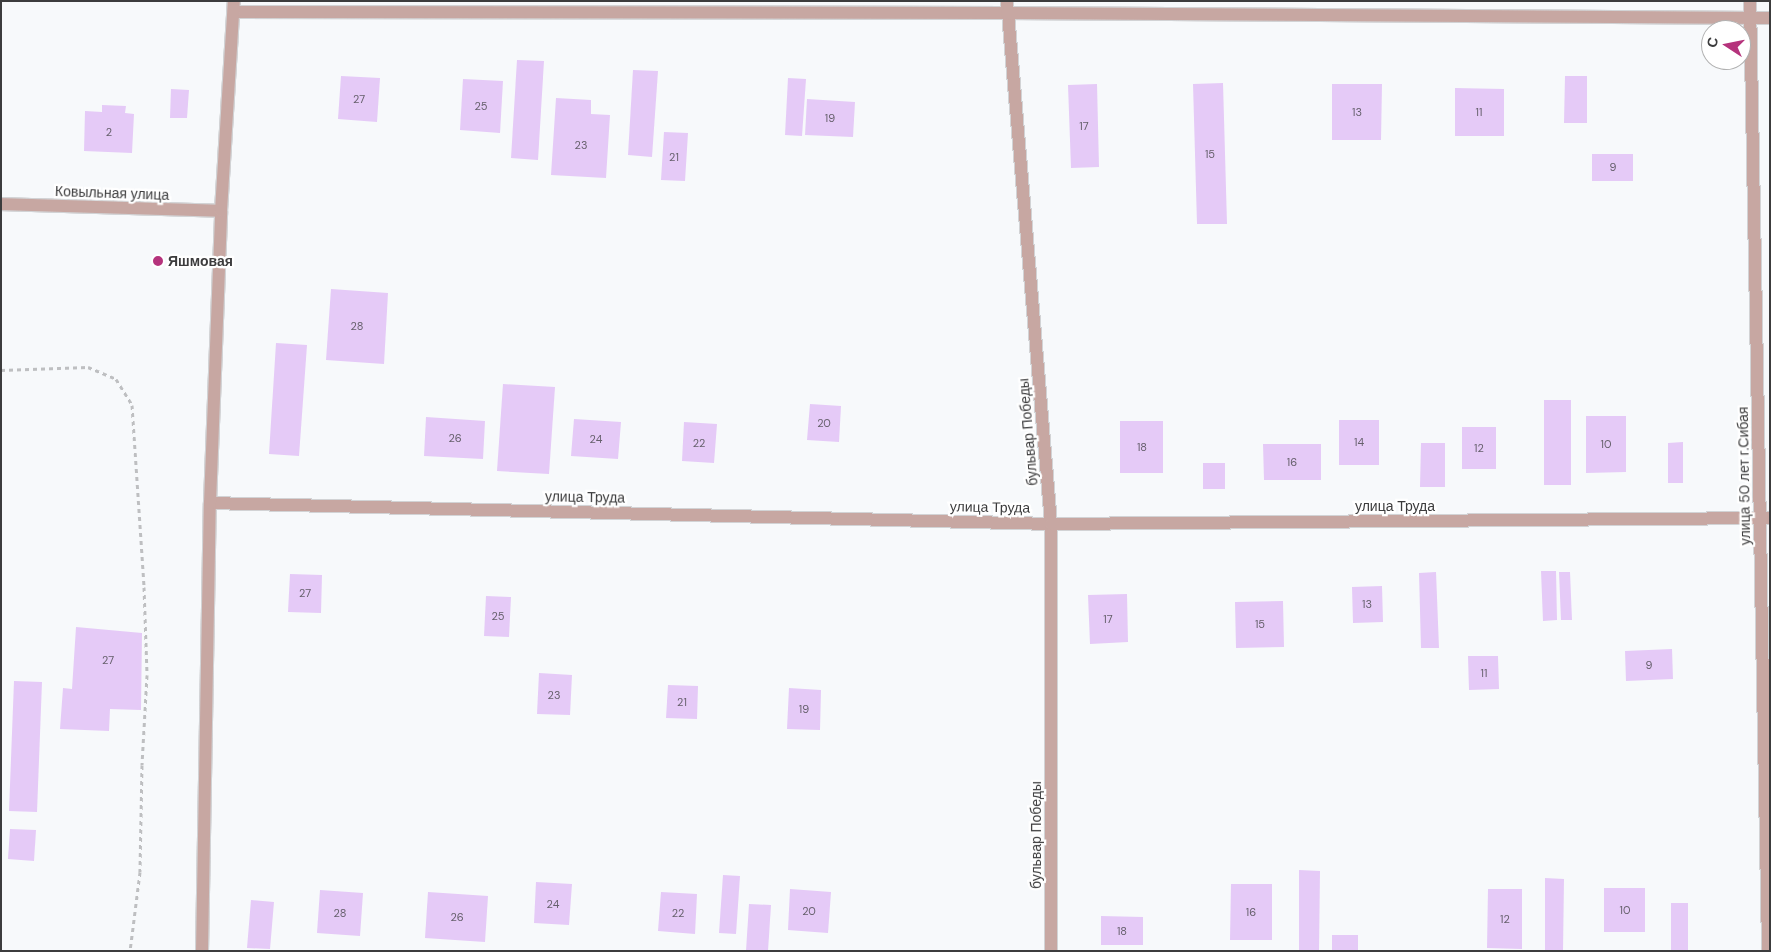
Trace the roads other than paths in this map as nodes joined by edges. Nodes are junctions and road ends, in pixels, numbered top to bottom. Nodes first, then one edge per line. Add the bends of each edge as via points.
1 (1750, 1) edge
2 (234, 7) edge
3 (1007, 7) edge
4 (1751, 18) junction
5 (1770, 18) edge
6 (1, 204) edge
7 (221, 211) junction
8 (210, 503) junction
9 (1765, 518) edge
10 (1051, 524) junction
11 (202, 951) edge
12 (1051, 951) edge
13 (1768, 951) edge

1 - 4 street, улица 50 лет г.Сибая
2 - 3 street
2 - 7 street
3 - 4 street
3 - 10 street, бульвар Победы
4 - 5 street
4 - 9 street, улица 50 лет г.Сибая
6 - 7 street, Ковыльная улица
7 - 8 street
8 - 10 street, улица Труда
8 - 11 street
9 - 10 street, улица Труда
9 - 13 street, улица 50 лет г.Сибая
10 - 12 street, бульвар Победы

